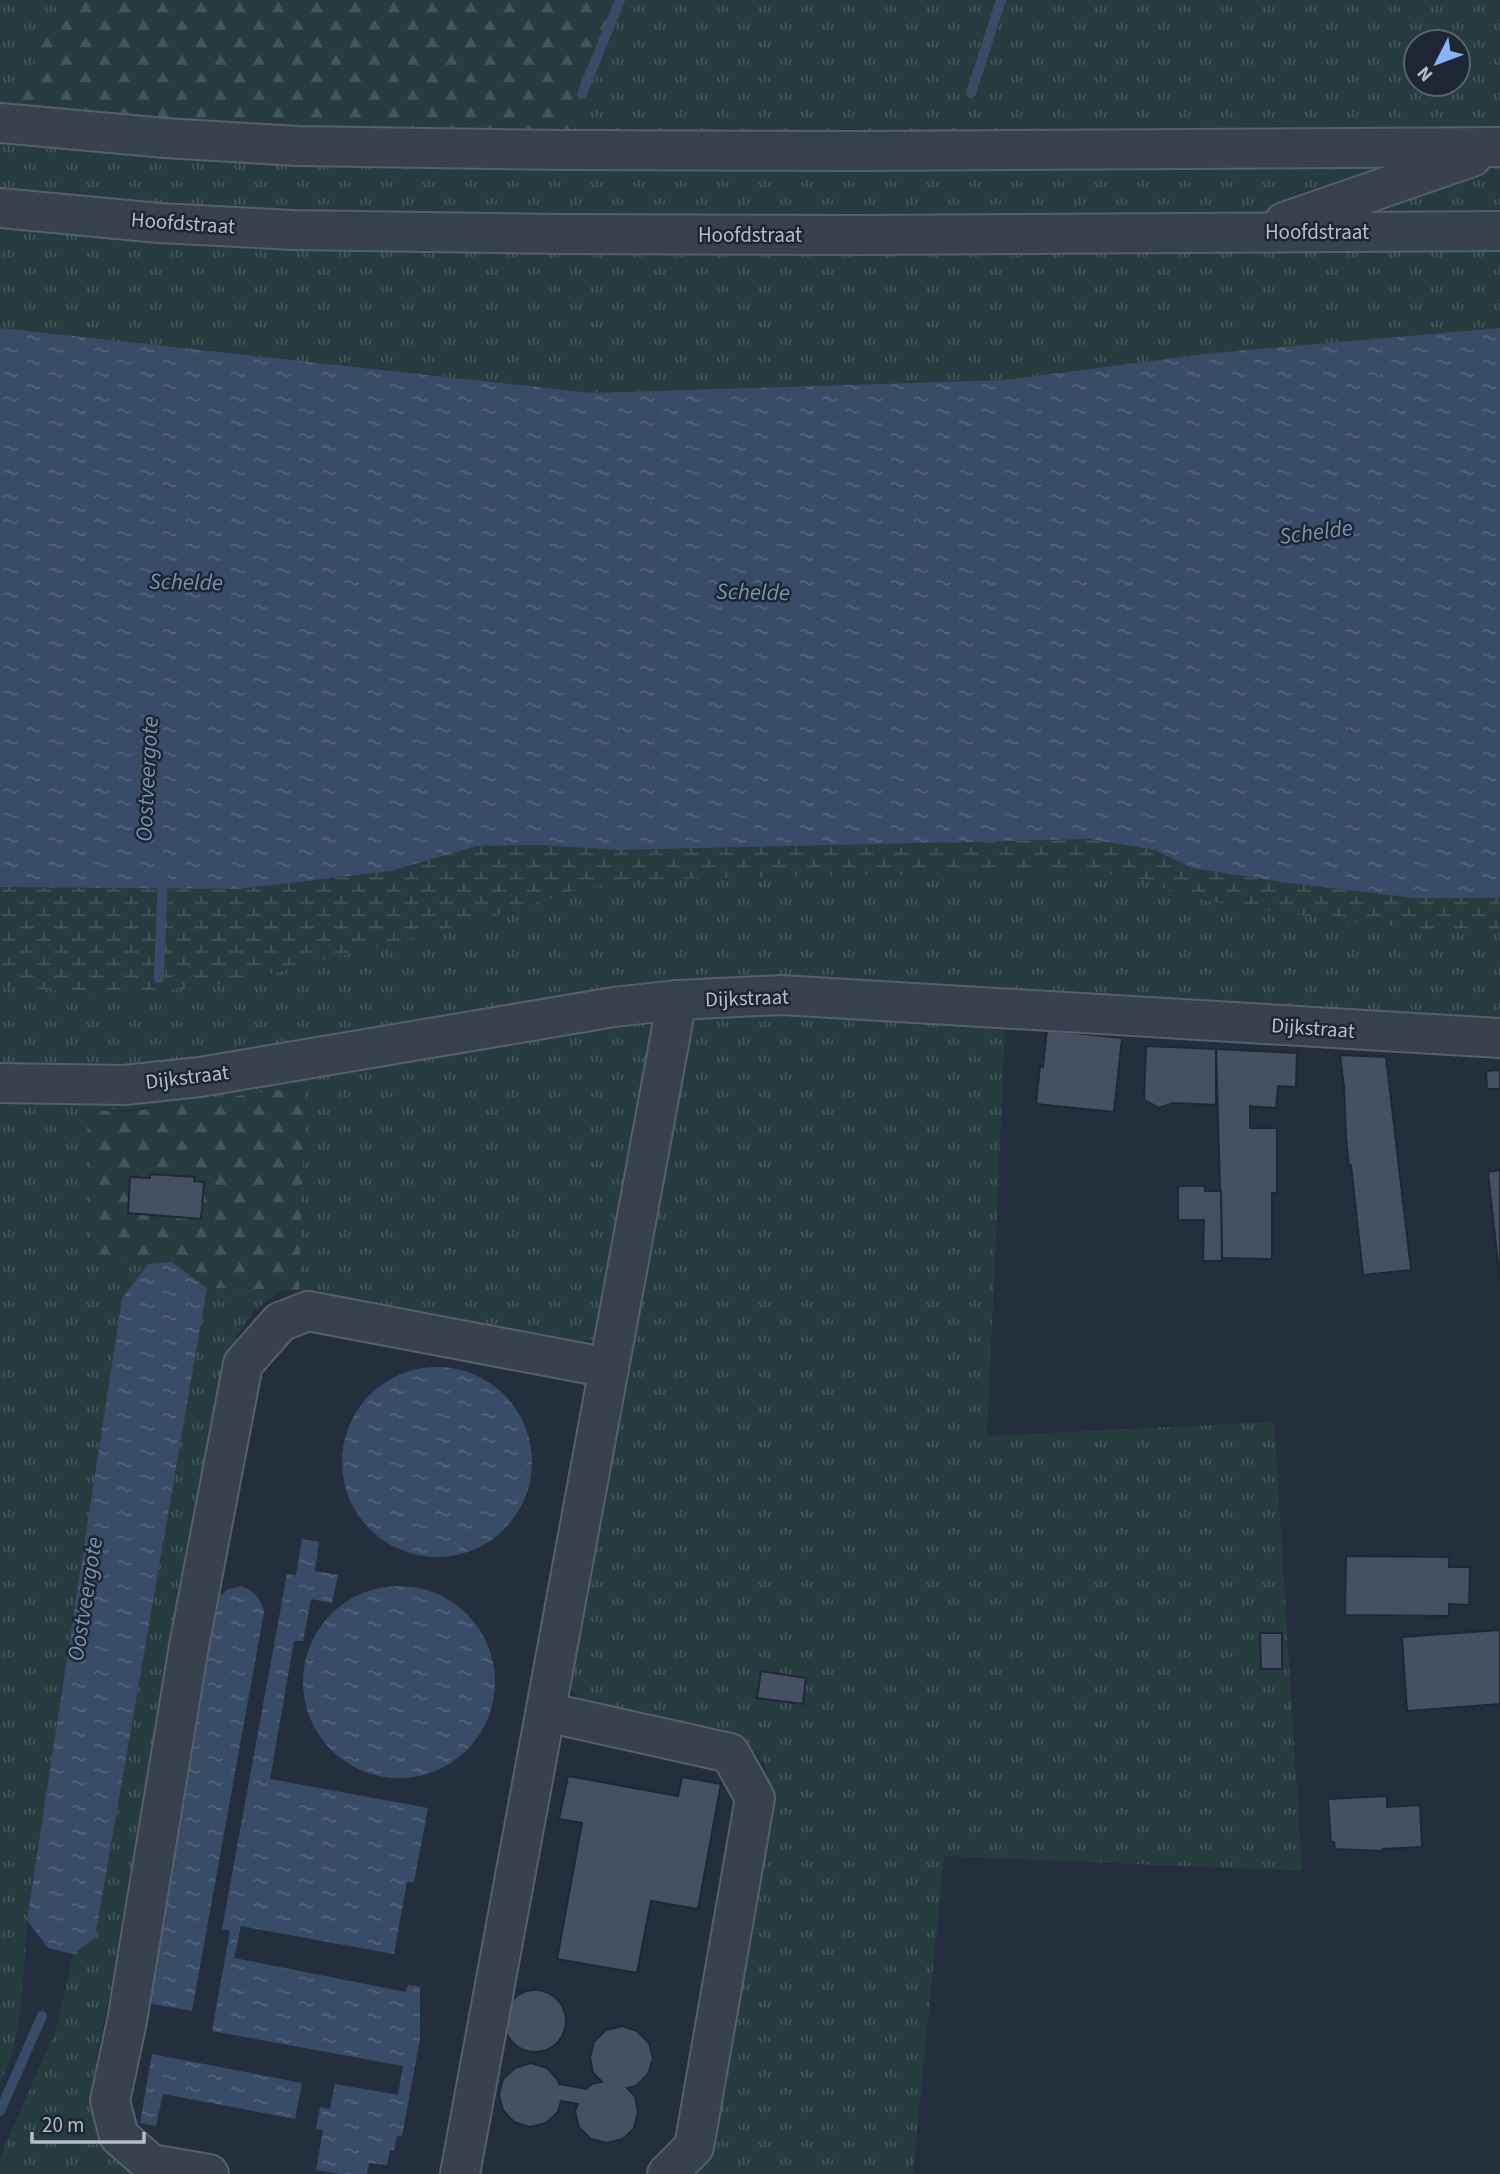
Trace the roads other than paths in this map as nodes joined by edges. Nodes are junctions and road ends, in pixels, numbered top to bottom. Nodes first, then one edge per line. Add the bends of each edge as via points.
1 (0, 123) edge
2 (1500, 147) edge
3 (0, 208) edge
4 (1500, 231) edge
5 (1255, 232) junction
6 (677, 1000) junction
7 (1500, 1038) edge
8 (0, 1083) edge
9 (609, 1368) junction
10 (546, 1712) junction
11 (209, 2174) edge
12 (460, 2174) edge
13 (667, 2174) edge

1 - 2 street via 296,146 876,151
2 - 5 street
3 - 5 street, Hoofdstraat via 159,223 307,230 836,235
4 - 5 street, Hoofdstraat
6 - 7 street, Dijkstraat via 780,995
6 - 8 street, Dijkstraat via 200,1077 124,1085
6 - 9 street
9 - 10 street
9 - 11 street via 308,1311 281,1322 243,1364 110,2101 119,2136 151,2164
10 - 12 street
10 - 13 street via 730,1753 755,1798 694,2147

